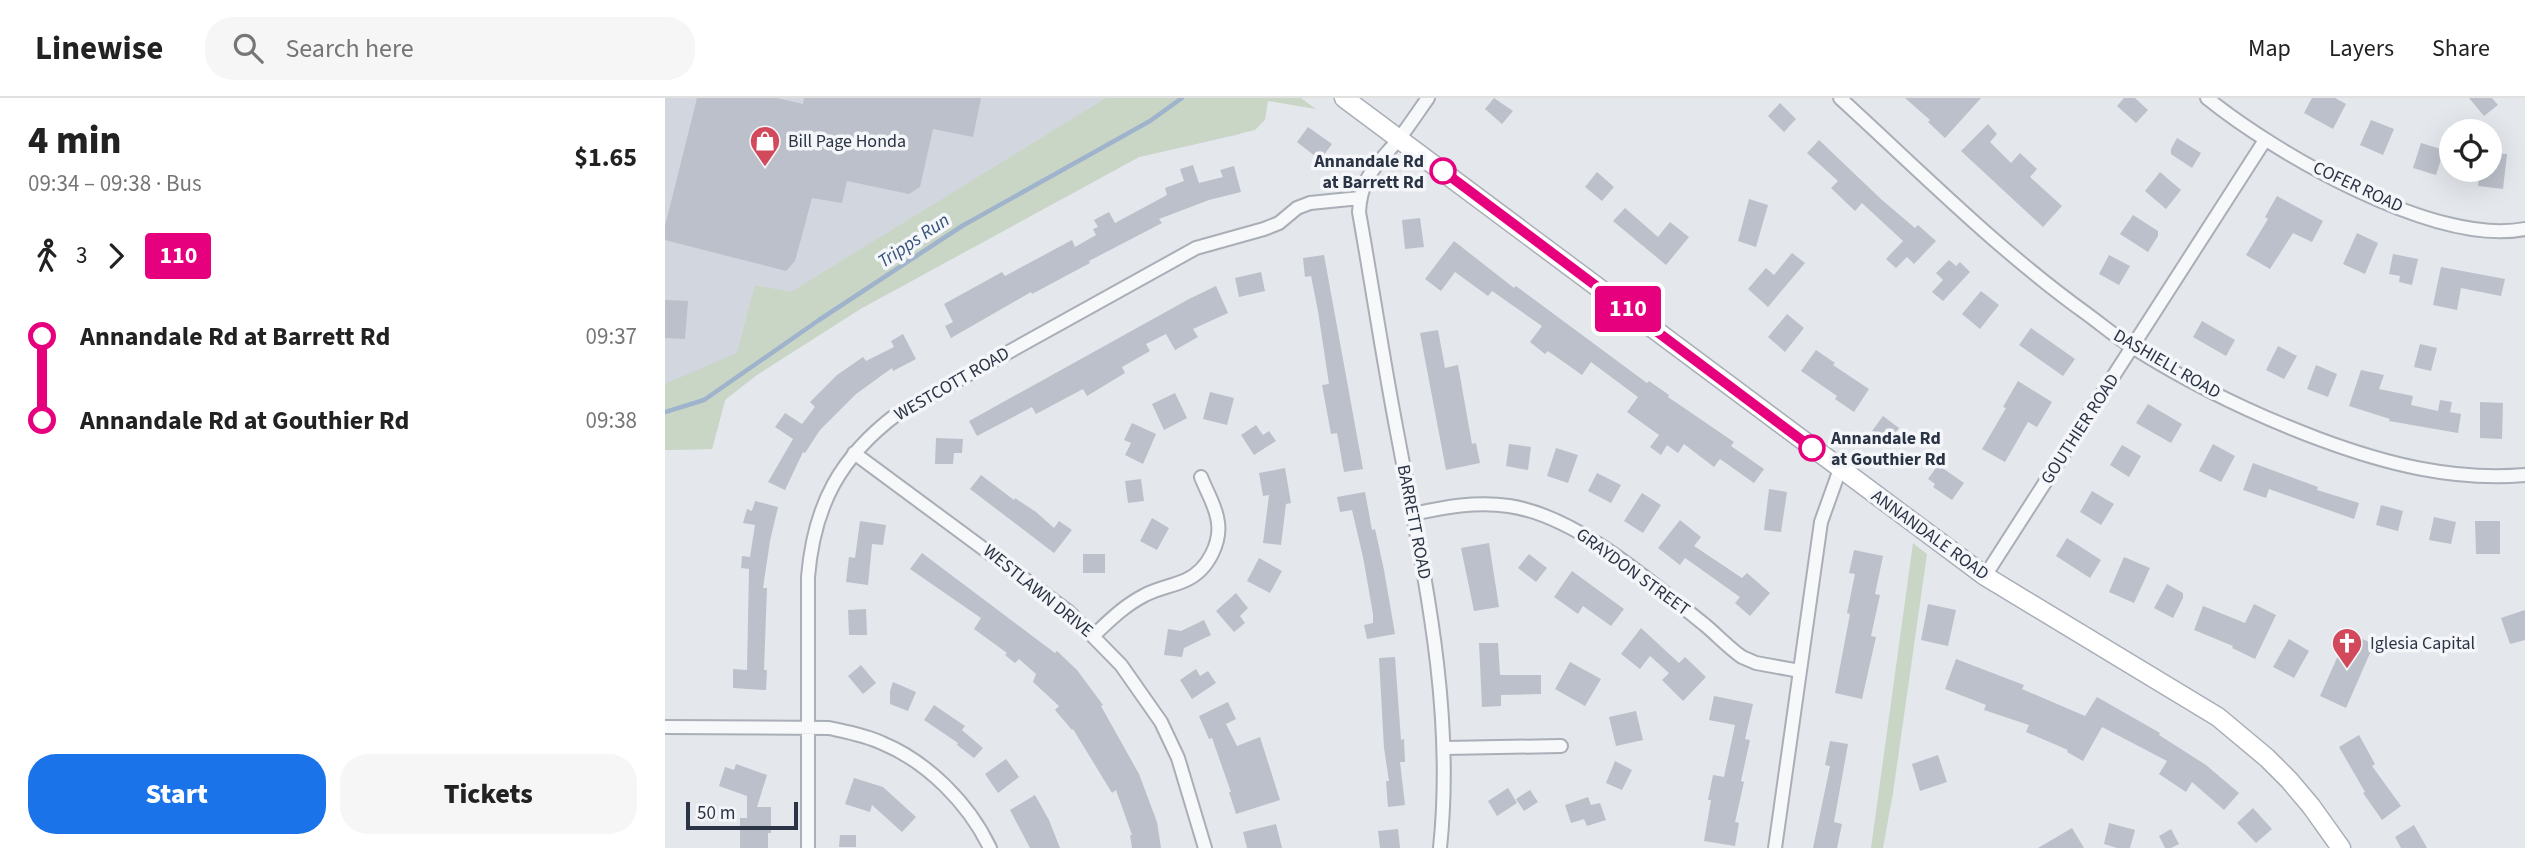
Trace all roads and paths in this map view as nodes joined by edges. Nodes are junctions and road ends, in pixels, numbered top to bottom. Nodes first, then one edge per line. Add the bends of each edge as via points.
1 (1344, 98) edge
2 (1428, 98) edge
3 (1840, 98) edge
4 (2207, 98) edge
5 (1399, 138) junction
6 (2265, 140) junction
7 (1360, 198) junction
8 (2525, 229) edge
9 (2132, 347) junction
10 (854, 453) junction
11 (1840, 469) junction
12 (2525, 475) edge
13 (1201, 477) dead end
14 (1413, 514) junction
15 (1985, 576) junction
16 (1094, 635) junction
17 (1800, 671) junction
18 (665, 727) edge
19 (808, 727) junction
20 (1561, 746) dead end
21 (1445, 748) junction
22 (809, 848) edge
23 (990, 848) edge
24 (1205, 848) edge
25 (1440, 848) edge
26 (1775, 848) edge
27 (2341, 848) edge

1 - 5 main road, ANNANDALE ROAD
2 - 5 street
3 - 9 street, DASHIELL ROAD via 2020,262
4 - 6 street, COFER ROAD
5 - 7 street via 1368,174
5 - 11 main road, ANNANDALE ROAD
6 - 8 street, COFER ROAD via 2368,195 2437,222 2480,231
6 - 9 street, GOUTHIER ROAD
7 - 10 street, WESTCOTT ROAD via 1310,203 1264,229 1196,248 897,414
7 - 14 street, BARRETT ROAD
9 - 12 street, DASHIELL ROAD via 2250,410 2362,455 2468,476
9 - 15 street, GOUTHIER ROAD
10 - 16 street, WESTLAWN DRIVE via 1036,585
10 - 19 street, WESTCOTT ROAD via 826,497 810,550
11 - 15 main road, ANNANDALE ROAD
11 - 17 street via 1821,522
13 - 16 street via 1217,518 1217,540 1209,560 1188,579 1128,605
14 - 17 street, GRAYDON STREET via 1480,504 1508,506 1559,520 1636,572 1742,657
14 - 21 street, BARRETT ROAD via 1436,646
15 - 27 main road, ANNANDALE ROAD via 2218,717 2289,780
16 - 24 street, WESTLAWN DRIVE via 1161,722 1178,758
17 - 26 street
18 - 19 street
19 - 22 street, WESTCOTT ROAD
19 - 23 street via 856,734 907,757 943,785
20 - 21 street
21 - 25 street, BARRETT ROAD

